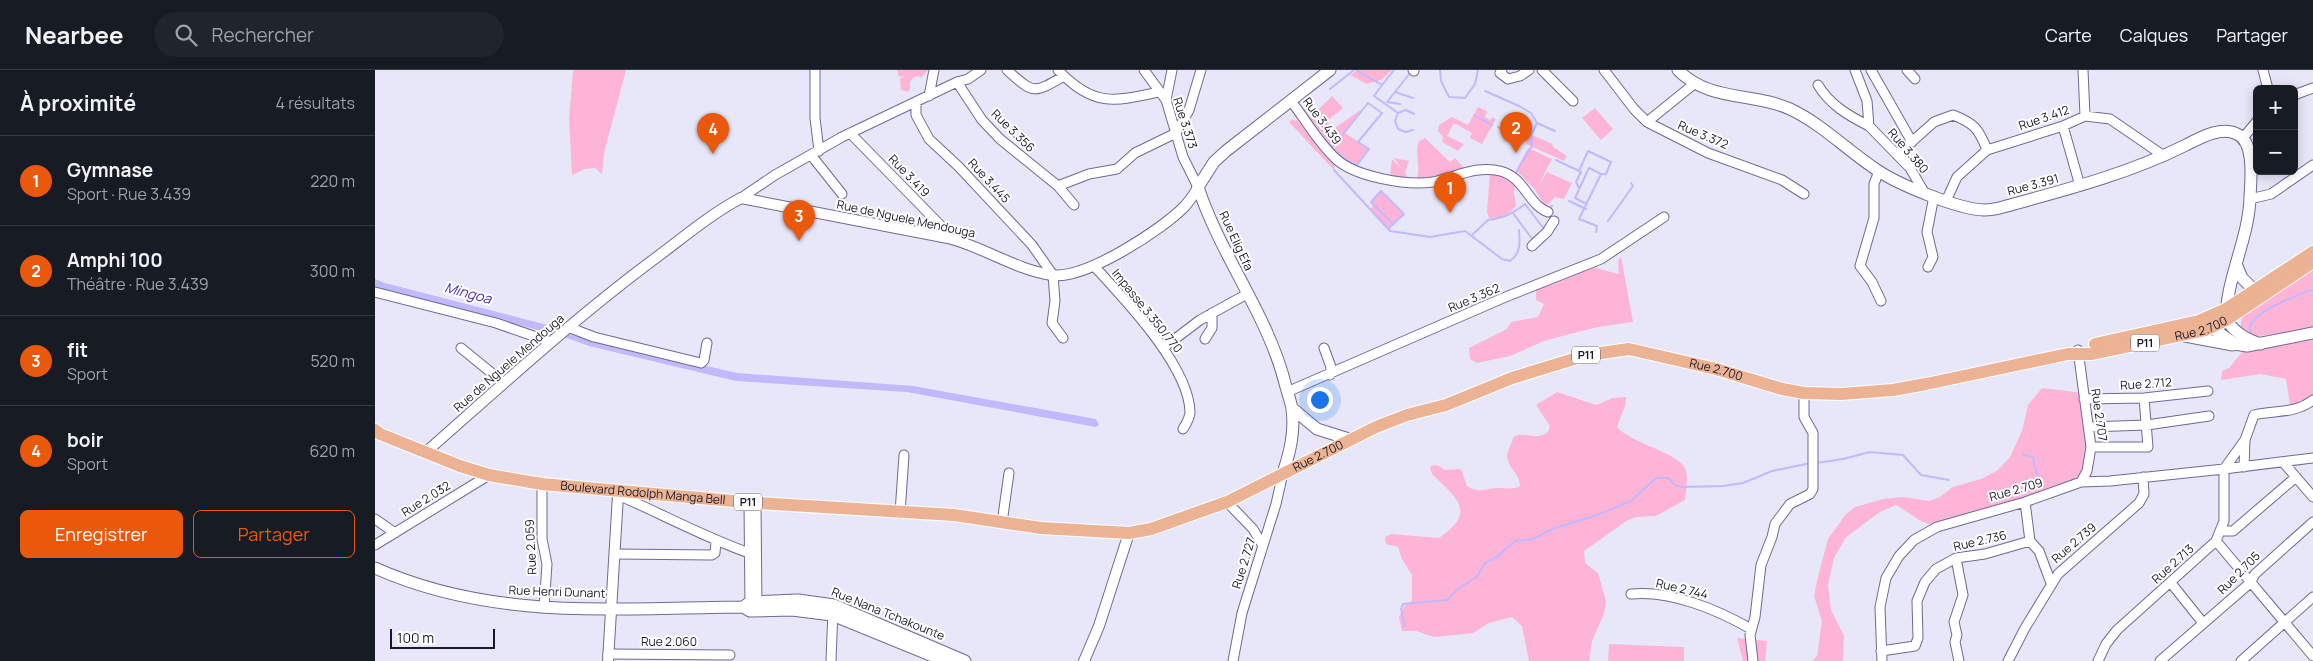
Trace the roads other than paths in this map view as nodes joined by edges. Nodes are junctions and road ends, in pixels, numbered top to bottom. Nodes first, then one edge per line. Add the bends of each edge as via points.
1 (815, 70) edge
2 (935, 70) edge
3 (981, 70) edge
4 (1007, 70) edge
5 (1144, 70) edge
6 (1172, 70) edge
7 (1201, 70) edge
8 (1330, 70) edge
9 (1502, 70) edge
10 (1529, 70) edge
11 (1541, 70) edge
12 (1604, 70) edge
13 (1678, 70) edge
14 (1684, 70) edge
15 (1855, 70) edge
16 (1871, 70) edge
17 (1907, 70) edge
18 (2083, 70) edge
19 (2263, 70) edge
20 (1061, 73) edge
21 (1915, 79) dead end
22 (957, 82) junction
23 (1694, 84) junction
24 (2267, 85) edge
25 (1818, 86) dead end
26 (2313, 88) edge
27 (1159, 92) junction
28 (2298, 94) edge
29 (929, 96) junction
30 (1754, 99) junction
31 (1166, 100) junction
32 (1291, 101) junction
33 (1573, 101) dead end
34 (916, 102) junction
35 (2085, 116) junction
36 (1647, 122) junction
37 (1869, 126) junction
38 (2063, 126) junction
39 (2253, 126) edge
40 (850, 133) junction
41 (1176, 133) junction
42 (2243, 138) junction
43 (1912, 142) junction
44 (1987, 150) junction
45 (815, 153) junction
46 (1897, 155) junction
47 (2164, 156) junction
48 (2313, 165) edge
49 (1879, 171) junction
50 (1057, 186) junction
51 (2080, 186) junction
52 (1199, 187) junction
53 (842, 194) dead end
54 (1804, 194) dead end
55 (1929, 194) junction
56 (741, 198) junction
57 (2250, 199) junction
58 (1946, 201) junction
59 (1074, 205) dead end
60 (1548, 212) dead end
61 (1665, 217) dead end
62 (1554, 221) dead end
63 (948, 238) junction
64 (1532, 246) dead end
65 (2313, 252) edge
66 (2313, 262) edge
67 (1094, 266) junction
68 (2237, 266) junction
69 (1928, 267) dead end
70 (1053, 275) junction
71 (2254, 290) junction
72 (375, 292) edge
73 (1247, 294) junction
74 (1881, 301) dead end
75 (1212, 313) junction
76 (2226, 314) junction
77 (2211, 327) junction
78 (566, 329) junction
79 (2313, 333) edge
80 (2181, 335) junction
81 (1063, 338) dead end
82 (1205, 339) dead end
83 (553, 340) junction
84 (707, 343) dead end
85 (2261, 344) junction
86 (2237, 345) junction
87 (461, 348) dead end
88 (1163, 348) junction
89 (1324, 348) dead end
90 (2074, 353) junction
91 (1330, 375) junction
92 (504, 383) junction
93 (2208, 391) dead end
94 (1287, 392) junction
95 (1804, 393) junction
96 (2144, 398) junction
97 (2084, 399) junction
98 (2313, 400) edge
99 (1292, 408) junction
100 (2209, 416) dead end
101 (2147, 425) junction
102 (2089, 427) junction
103 (1183, 429) dead end
104 (375, 430) edge
105 (1349, 439) junction
106 (2245, 440) junction
107 (2091, 447) junction
108 (426, 452) junction
109 (905, 455) dead end
110 (2313, 458) edge
111 (2283, 462) junction
112 (2244, 467) junction
113 (2223, 469) junction
114 (1009, 473) dead end
115 (1283, 473) junction
116 (489, 475) junction
117 (2143, 478) junction
118 (2296, 478) junction
119 (2081, 482) junction
120 (542, 484) junction
121 (616, 493) junction
122 (2313, 497) edge
123 (1227, 502) junction
124 (2025, 502) junction
125 (752, 503) junction
126 (900, 514) junction
127 (375, 519) edge
128 (2313, 522) edge
129 (1001, 523) junction
130 (2221, 531) junction
131 (395, 533) junction
132 (1129, 533) junction
133 (715, 541) junction
134 (2029, 541) junction
135 (2216, 541) junction
136 (375, 546) edge
137 (1263, 546) junction
138 (749, 553) junction
139 (615, 554) junction
140 (1956, 558) junction
141 (375, 568) edge
142 (2250, 582) junction
143 (2051, 583) junction
144 (2171, 583) junction
145 (1631, 594) dead end
146 (2313, 597) edge
147 (751, 607) junction
148 (544, 608) junction
149 (611, 608) junction
150 (833, 610) junction
151 (2285, 621) junction
152 (2203, 623) junction
153 (1751, 629) junction
154 (1881, 651) junction
155 (730, 655) dead end
156 (2313, 656) edge
157 (943, 657) edge
158 (608, 658) edge
159 (831, 661) edge
160 (965, 661) edge
161 (1084, 661) edge
162 (1233, 661) edge
163 (1753, 661) edge
164 (1882, 661) edge
165 (1959, 661) edge
166 (2008, 661) edge
167 (2098, 661) edge
168 (2160, 661) edge
169 (2241, 661) edge

1 - 45 street
2 - 29 street
3 - 22 street
4 - 20 street via 1033,90 1039,90
5 - 27 street, Rue 3.373
6 - 31 street
7 - 41 street via 1189,110
8 - 32 main road
9 - 10 street via 1500,73 1508,79
11 - 33 street
12 - 36 street via 1633,109
13 - 23 main road, Rue 3.391
14 - 30 street via 1703,82
15 - 37 street, Rue 3.380 via 1868,104
16 - 43 street
17 - 21 street
18 - 35 street
19 - 24 street
20 - 27 street via 1093,98 1111,100
22 - 29 street
22 - 50 street, Rue 3.356 via 1000,139
23 - 30 main road, Rue 3.391 via 1716,93
23 - 36 street, Rue 3.372
25 - 37 street via 1836,106
26 - 28 street
27 - 31 street, Rue 3.373
29 - 34 street
30 - 49 main road, Rue 3.391 via 1804,116
31 - 41 street, Rue 3.373
32 - 52 main road via 1215,162
32 - 60 street, Rue 3.439 via 1317,139 1337,160 1359,172 1412,183 1432,182 1476,170 1501,171 1515,177 1541,210
34 - 40 street
34 - 70 street, Rue 3.445 via 916,115 929,139 1032,245
35 - 38 street, Rue 3.412
35 - 47 street, Rue 3.412 via 2110,119
36 - 54 street, Rue 3.372 via 1708,153 1782,180
37 - 46 street, Rue 3.380
38 - 44 street, Rue 3.412
38 - 51 street
39 - 42 street
40 - 45 street
40 - 63 street, Rue 3.419 via 946,232
41 - 50 street via 1135,153 1117,169 1083,176
41 - 52 street, Rue 3.373 via 1183,157
42 - 47 main road, Rue 3.391 via 2232,132 2210,134
42 - 57 main road via 2249,150
43 - 44 street via 1933,122 1953,115 1968,120 1980,132
43 - 46 street
44 - 58 street, Rue 3.412 via 1957,177
45 - 53 street
45 - 56 street
46 - 55 street, Rue 3.380
47 - 51 main road, Rue 3.391
48 - 57 street via 2271,194
49 - 55 main road, Rue 3.391
49 - 74 street via 1874,184 1874,218 1860,266
50 - 59 street, Rue 3.356
51 - 58 main road, Rue 3.391 via 1991,210
52 - 67 street, Rue de Nguele Mendouga via 1185,206 1169,219
52 - 73 main road, Rue Elig Efa
55 - 58 main road, Rue 3.391
55 - 69 street via 1927,232 1933,257
56 - 63 street, Rue de Nguele Mendouga
56 - 78 street, Rue de Nguele Mendouga via 685,236
57 - 68 main road
61 - 91 street, Rue 3.362 via 1601,259 1503,298
62 - 64 street
63 - 70 street, Rue de Nguele Mendouga via 972,244 1023,268
65 - 71 main road, P11
66 - 76 main road, Rue 2.700 / P11
67 - 70 street, Rue de Nguele Mendouga via 1081,272
67 - 88 street, Impasse 3.350/770
68 - 71 main road via 2242,278
68 - 76 main road
70 - 81 street via 1055,301 1052,323
71 - 76 main road, P11
72 - 83 street
73 - 75 street
73 - 94 main road, Rue Elig Efa via 1267,332 1283,372
75 - 82 street via 1212,328
75 - 88 street
76 - 77 main road, Rue 2.700 / P11
76 - 85 main road via 2234,330
76 - 90 main road, P11
77 - 80 main road, Rue 2.700 / P11
77 - 86 main road
78 - 83 street, Rue de Nguele Mendouga
78 - 84 street via 701,362
79 - 85 main road
80 - 86 main road
80 - 90 main road, Rue 2.700 / P11 via 2115,350
83 - 92 street, Rue de Nguele Mendouga
85 - 86 main road
87 - 92 street
88 - 103 street, Impasse 3.350/770 via 1187,393 1190,412
89 - 91 street via 1331,366
90 - 95 main road, Rue 2.700 / P11 via 1893,390
90 - 97 street, Rue 2.707
91 - 94 street, Rue 3.362
92 - 108 street, Rue de Nguele Mendouga
93 - 96 street, Rue 2.712
94 - 99 main road, Rue Elig Efa
95 - 105 main road, Rue 2.700 / P11 via 1629,349 1587,355 1512,378 1447,405 1407,415
95 - 153 street via 1803,417 1813,433 1813,489 1810,494 1789,504 1775,524 1761,565
96 - 97 street, Rue 2.712
96 - 101 street
97 - 102 street, Rue 2.707
98 - 106 street via 2291,411 2254,415
99 - 105 main road via 1317,429
99 - 115 main road, Rue Elig Efa via 1292,447
100 - 101 street
101 - 102 street
101 - 107 street via 2148,447
102 - 107 street, Rue 2.707
104 - 108 main road, Boulevard Rodolph Manga Bell / P11
105 - 115 main road, Rue 2.700 / P11
106 - 112 street
106 - 113 street
107 - 119 street, Rue 2.707 via 2087,471
108 - 116 main road, Boulevard Rodolph Manga Bell / P11
109 - 126 street
110 - 111 street, Rue 2.709
111 - 112 street, Rue 2.709
111 - 118 street
112 - 113 street, Rue 2.709
113 - 117 street, Rue 2.709
113 - 130 street, Rue 2.713 via 2225,510
114 - 129 street
115 - 123 main road, Rue 2.700 / P11
115 - 137 street, Rue 2.727
116 - 120 main road, Boulevard Rodolph Manga Bell / P11
116 - 131 street, Rue 2.032
117 - 119 street, Rue 2.709
117 - 143 street, Rue 2.739 via 2144,494 2139,503 2067,565
118 - 122 street
118 - 130 street via 2233,531
119 - 124 street, Rue 2.709
120 - 121 main road, Boulevard Rodolph Manga Bell / P11
120 - 148 street, Rue 2.059 via 542,539 547,564
121 - 125 main road, Boulevard Rodolph Manga Bell / P11
121 - 133 street
121 - 139 street
123 - 132 main road, Rue 2.700 / P11 via 1151,529
123 - 137 street via 1253,529
124 - 134 street
124 - 154 street, Rue 2.709 via 1937,527 1914,540 1899,556 1886,578 1880,607
125 - 126 main road, Boulevard Rodolph Manga Bell / P11
125 - 138 street
125 - 147 street
126 - 129 main road, Boulevard Rodolph Manga Bell / P11 via 954,515
127 - 131 street
128 - 142 street, Rue 2.705
129 - 132 main road, Boulevard Rodolph Manga Bell / P11
130 - 135 street, Rue 2.713
131 - 136 street, Rue 2.032
132 - 161 street via 1099,626
133 - 138 street
133 - 139 street via 715,553 712,555
134 - 140 street, Rue 2.736 via 1985,554
134 - 143 street via 2039,551
135 - 142 street
135 - 144 street, Rue 2.713
137 - 162 street, Rue 2.727 via 1242,612
138 - 147 street
139 - 149 street
140 - 154 street, Rue 2.736 via 1936,570 1925,582 1917,601 1918,638 1915,646
140 - 165 street via 1963,595 1954,622
141 - 148 main road, Rue Henri Dunant via 416,584 482,601
142 - 151 street
142 - 152 street, Rue 2.705
143 - 166 street, Rue 2.739
144 - 152 street
144 - 167 street, Rue 2.713 via 2117,630
145 - 153 street, Rue 2 744 via 1652,594 1689,601 1729,616
146 - 151 street
147 - 149 main road, Rue Henri Dunant
147 - 150 main road, Rue Nana Tchakounte via 798,600
148 - 149 main road, Rue Henri Dunant
149 - 158 street
150 - 157 main road, Rue Nana Tchakounte
150 - 159 street
151 - 156 street
151 - 169 street
152 - 168 street, Rue 2.705
153 - 163 street
154 - 164 street, Rue 2.709
155 - 158 street, Rue 2.060
157 - 160 main road, Rue Nana Tchakounte

